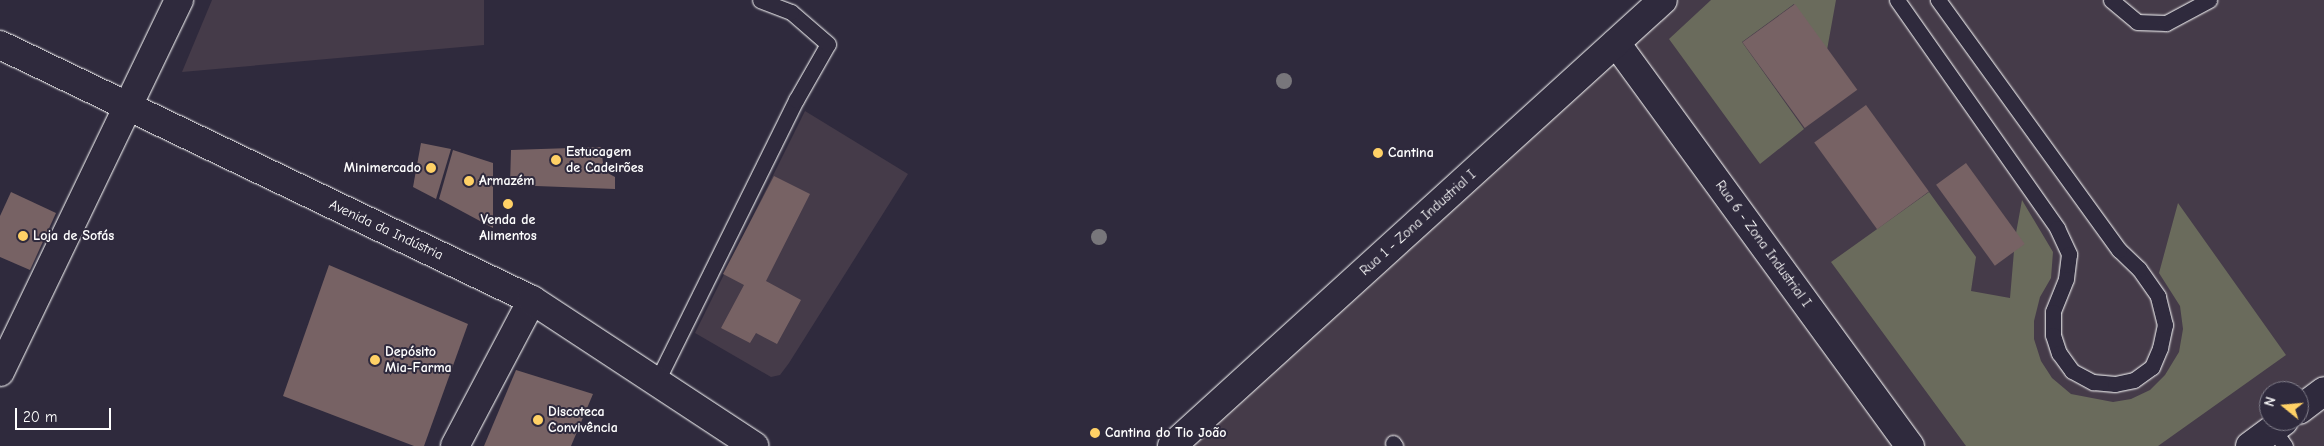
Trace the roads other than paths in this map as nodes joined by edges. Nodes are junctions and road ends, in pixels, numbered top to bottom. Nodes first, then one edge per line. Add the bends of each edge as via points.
1 (179, 0) edge
2 (760, 0) edge
3 (1663, 0) edge
4 (1897, 0) edge
5 (1938, 0) edge
6 (2110, 0) edge
7 (2209, 0) edge
8 (1616, 43) junction
9 (0, 45) edge
10 (127, 108) junction
11 (532, 300) junction
12 (0, 372) edge
13 (656, 383) junction
14 (2324, 391) edge
15 (2309, 402) edge
16 (2281, 432) edge
17 (455, 446) edge
18 (754, 446) edge
19 (1172, 446) edge
20 (1910, 446) edge
21 (2250, 446) edge

1 - 10 street
2 - 13 lane via 791,12 828,44 796,100
3 - 8 street, Rua 1 - Zona Industrial I
4 - 5 lane via 2057,228 2069,254 2066,279 2053,312 2053,335 2059,353 2072,371 2093,382 2115,384 2134,380 2152,367 2160,348 2165,325 2158,296 2139,269 2119,250
6 - 7 lane via 2136,22 2166,23
8 - 19 street, Rua 1 - Zona Industrial I
8 - 20 street, Rua 6 - Zona Industrial I
9 - 10 street, Avenida da Indústria
10 - 11 street, Avenida da Indústria
10 - 12 street
11 - 13 street, Avenida da Indústria
11 - 17 street
13 - 18 street, Avenida da Indústria
14 - 15 street
16 - 21 street

